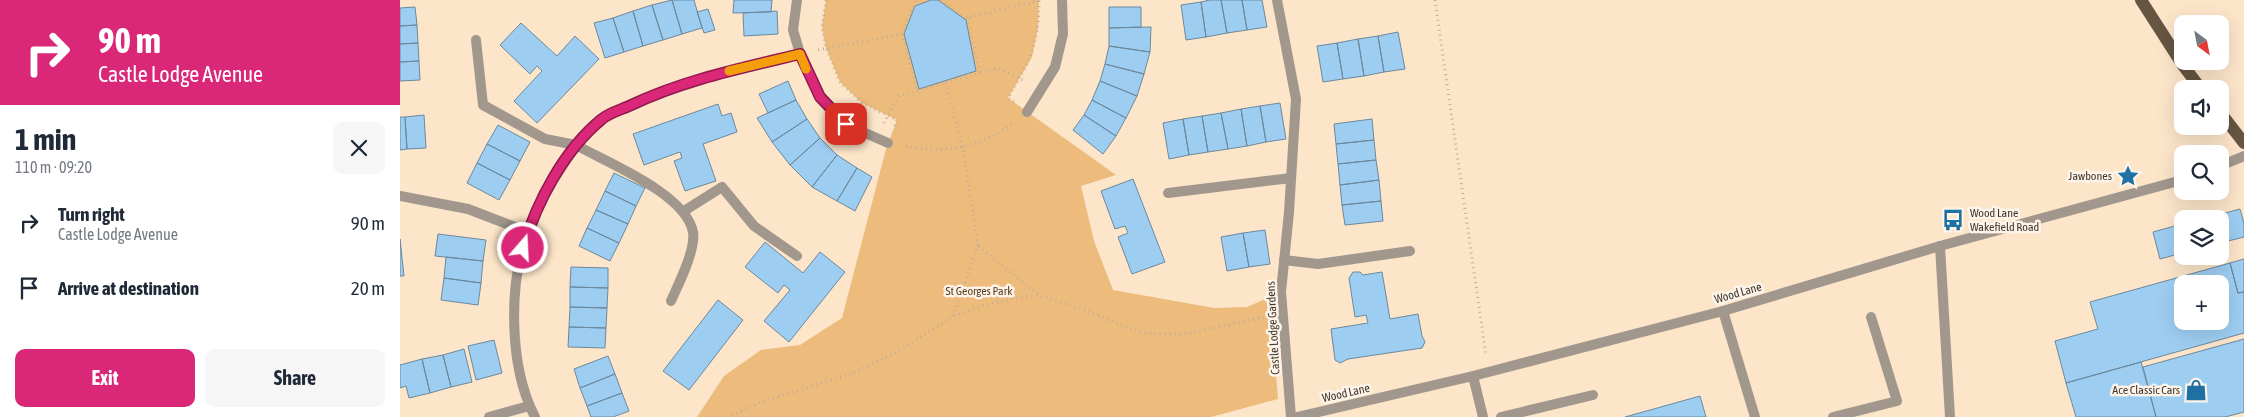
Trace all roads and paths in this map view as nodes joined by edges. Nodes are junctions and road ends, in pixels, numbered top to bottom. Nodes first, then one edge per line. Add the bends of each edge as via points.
1 (797, 0) edge
2 (826, 0) edge
3 (916, 0) edge
4 (941, 0) edge
5 (1039, 0) edge
6 (1062, 0) edge
7 (1277, 0) edge
8 (1436, 0) edge
9 (2141, 0) edge
10 (967, 18) junction
11 (902, 34) junction
12 (476, 40) dead end
13 (826, 48) junction
14 (800, 54) junction
15 (980, 73) junction
16 (1019, 78) junction
17 (2194, 80) edge
18 (946, 83) junction
19 (1042, 89) junction
20 (916, 92) junction
21 (1015, 103) dead end
22 (1027, 112) joint
23 (888, 116) junction
24 (2229, 124) edge
25 (877, 138) junction
26 (888, 143) junction
27 (2244, 143) edge
28 (576, 145) junction
29 (963, 148) junction
30 (2244, 156) edge
31 (2229, 162) edge
32 (1291, 178) junction
33 (2174, 182) edge
34 (1168, 193) dead end
35 (400, 196) edge
36 (684, 211) junction
37 (528, 232) junction
38 (978, 246) junction
39 (1940, 246) junction
40 (1410, 251) dead end
41 (797, 256) dead end
42 (1284, 260) junction
43 (1039, 294) junction
44 (671, 301) dead end
45 (1722, 311) junction
46 (1283, 313) junction
47 (952, 317) junction
48 (1871, 317) dead end
49 (1488, 372) junction
50 (1473, 376) junction
51 (1593, 395) dead end
52 (529, 406) junction
53 (489, 417) edge
54 (534, 417) edge
55 (727, 417) edge
56 (1291, 417) edge
57 (1297, 417) edge
58 (1482, 417) edge
59 (1501, 417) edge
60 (1755, 417) edge
61 (1834, 417) edge
62 (1950, 417) edge

1 - 14 street via 793,30
2 - 13 path via 822,27
3 - 11 path
4 - 10 path
5 - 10 path
5 - 16 path via 1032,57
6 - 19 street via 1063,34 1055,67
7 - 32 street, Castle Lodge Gardens via 1296,99
8 - 49 path
9 - 17 main road
10 - 15 path
11 - 13 path
11 - 20 path
12 - 28 street via 483,106 545,139
13 - 14 path
13 - 23 path via 840,82 862,103
14 - 25 street via 820,97 846,124
14 - 28 street via 692,80 648,97 603,118
15 - 16 path via 998,68
15 - 18 path
16 - 19 path
16 - 21 path via 1008,98
18 - 20 path
18 - 29 path
19 - 22 street
20 - 23 path via 899,96
22 - 29 path via 997,136
23 - 25 path
23 - 26 path via 898,120
24 - 27 main road
25 - 26 street
26 - 29 path via 922,149
28 - 36 street via 660,190
28 - 37 street via 548,187
29 - 38 path
30 - 31 street
32 - 34 street
32 - 42 street, Castle Lodge Gardens
33 - 39 street, Wood Lane
35 - 37 street via 468,210
36 - 41 street via 722,187 754,226
36 - 44 street via 693,233 689,258
37 - 52 street via 519,264 514,346
38 - 43 path
38 - 47 path
39 - 45 street, Wood Lane
39 - 62 street
40 - 42 street via 1318,264
42 - 46 street, Castle Lodge Gardens
43 - 46 path via 1146,333 1184,334
43 - 47 path via 984,305
45 - 49 street, Wood Lane
45 - 60 street
46 - 56 street, Castle Lodge Gardens
47 - 55 path via 895,353 853,373 762,402
48 - 61 street via 1897,401
49 - 50 street, Wood Lane
50 - 57 street, Wood Lane
50 - 58 street
51 - 59 street
52 - 53 street
52 - 54 street

